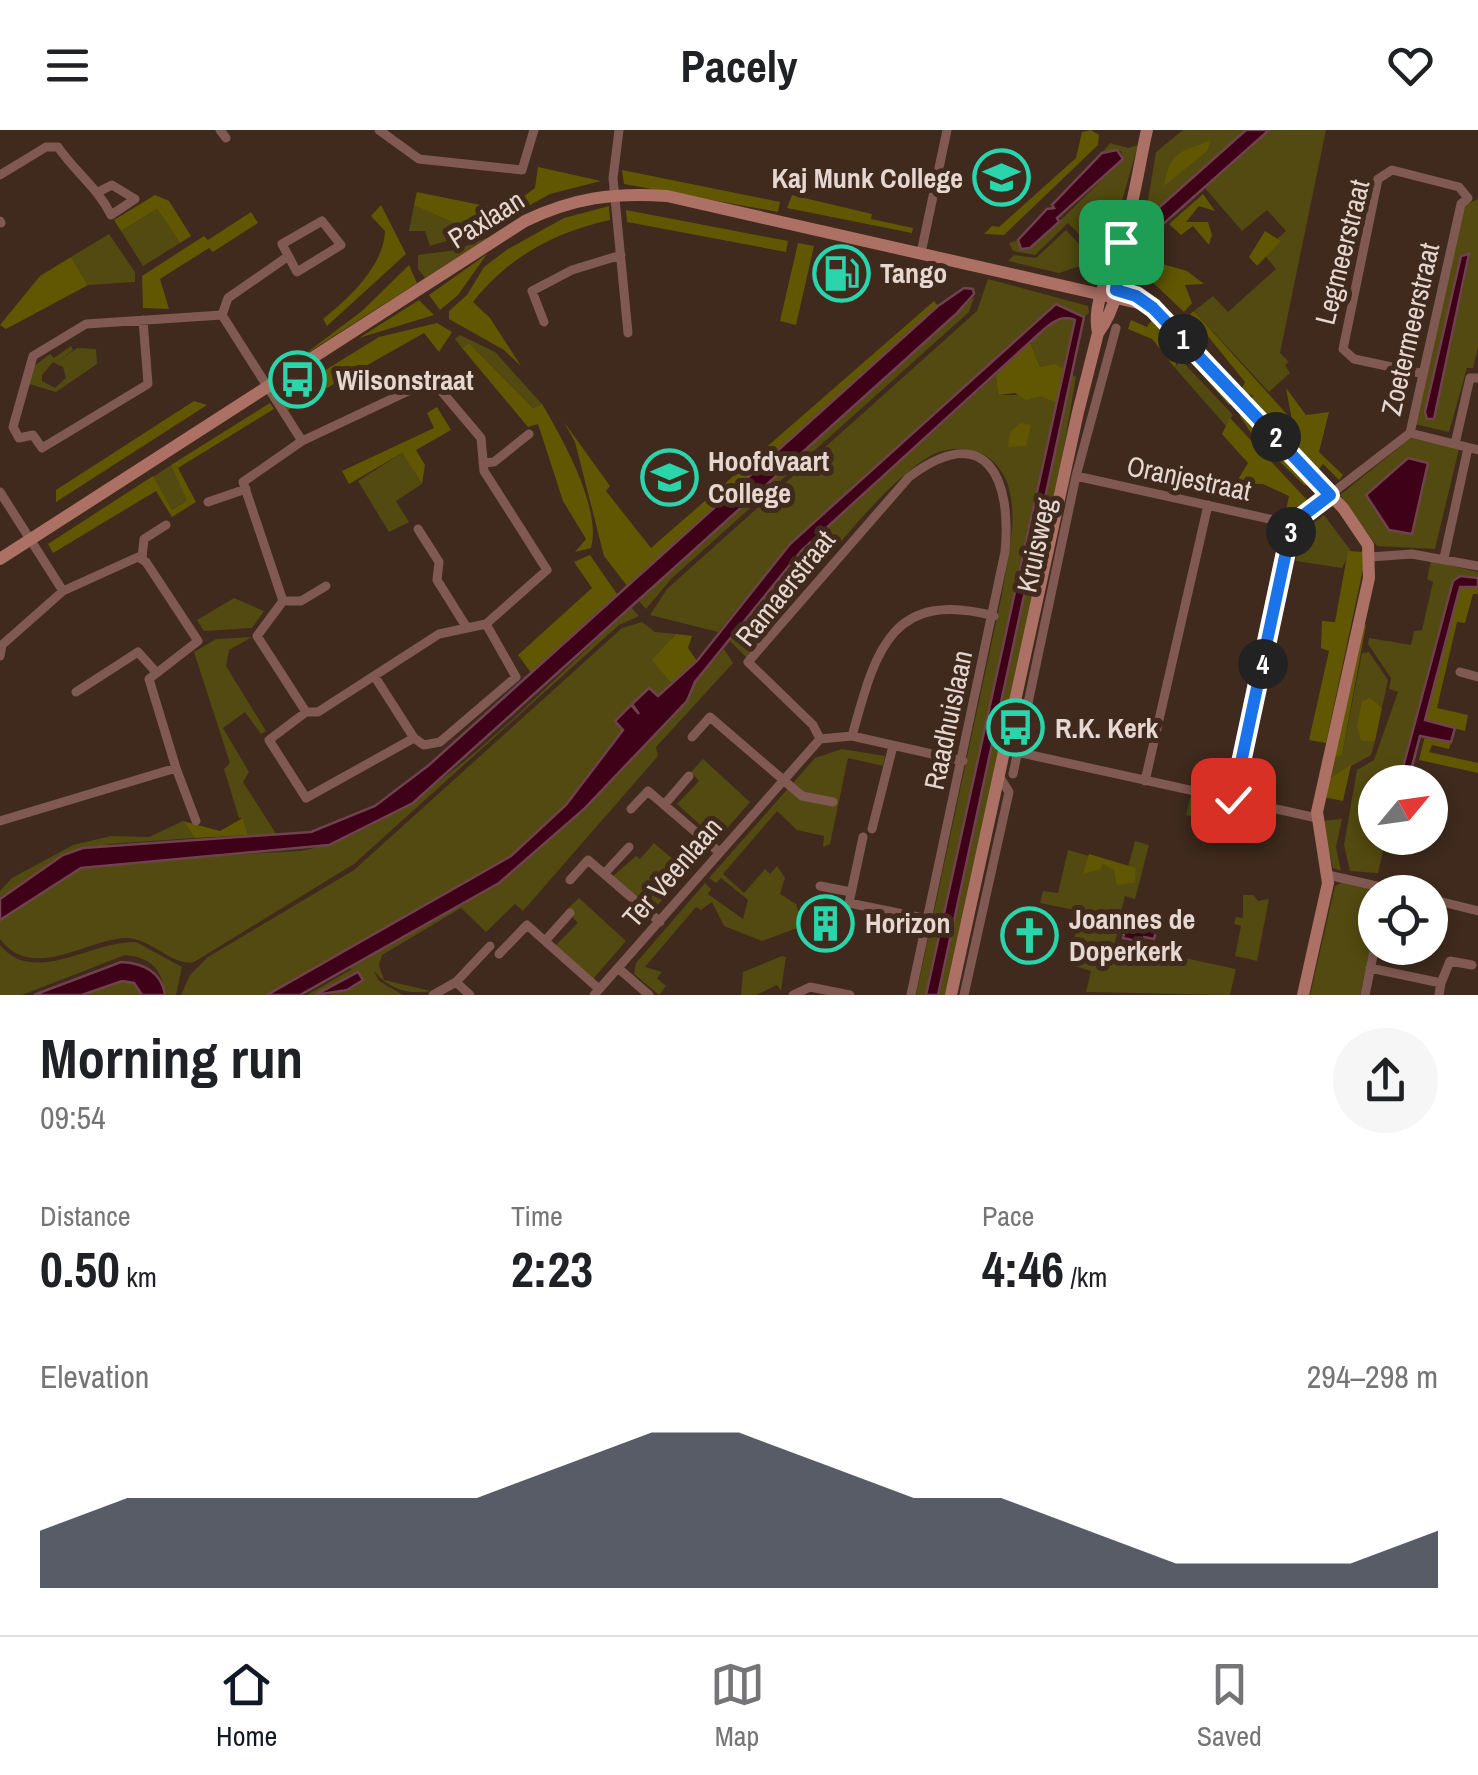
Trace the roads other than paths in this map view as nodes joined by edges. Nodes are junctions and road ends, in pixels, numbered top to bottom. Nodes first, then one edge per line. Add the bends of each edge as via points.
1 (379, 130) edge
2 (534, 130) edge
3 (619, 130) edge
4 (947, 130) edge
5 (1146, 130) edge
6 (0, 175) edge
7 (100, 191) dead end
8 (615, 193) junction
9 (1473, 196) edge
10 (921, 252) junction
11 (621, 255) junction
12 (288, 257) junction
13 (1109, 293) junction
14 (222, 316) junction
15 (144, 320) junction
16 (544, 322) dead end
17 (1116, 328) dead end
18 (628, 333) dead end
19 (1420, 373) junction
20 (1478, 378) edge
21 (268, 387) junction
22 (1410, 433) junction
23 (528, 434) dead end
24 (302, 441) junction
25 (1455, 444) junction
26 (1473, 448) edge
27 (982, 460) joint
28 (483, 463) junction
29 (1076, 476) junction
30 (246, 489) junction
31 (0, 492) edge
32 (1330, 495) junction
33 (208, 502) dead end
34 (1208, 505) junction
35 (166, 524) dead end
36 (1292, 524) junction
37 (418, 529) dead end
38 (30, 538) junction
39 (1370, 556) junction
40 (142, 558) junction
41 (1444, 558) junction
42 (0, 559) edge
43 (1478, 566) edge
44 (326, 586) dead end
45 (63, 591) junction
46 (283, 600) junction
47 (994, 616) junction
48 (486, 624) junction
49 (467, 628) junction
50 (0, 656) edge
51 (156, 672) junction
52 (1460, 672) dead end
53 (375, 677) junction
54 (1478, 677) edge
55 (76, 692) dead end
56 (306, 712) junction
57 (852, 736) junction
58 (692, 737) dead end
59 (414, 738) junction
60 (820, 739) junction
61 (893, 746) junction
62 (1016, 752) junction
63 (962, 762) junction
64 (176, 768) junction
65 (1006, 775) junction
66 (690, 776) dead end
67 (782, 778) junction
68 (1145, 781) junction
69 (1233, 800) junction
70 (833, 802) dead end
71 (664, 804) junction
72 (632, 810) dead end
73 (1317, 818) junction
74 (0, 821) edge
75 (196, 821) dead end
76 (872, 829) dead end
77 (863, 837) dead end
78 (629, 847) dead end
79 (719, 852) junction
80 (604, 874) junction
81 (1328, 875) junction
82 (570, 880) dead end
83 (1358, 883) edge
84 (820, 886) dead end
85 (851, 892) junction
86 (1448, 903) edge
87 (1478, 910) edge
88 (570, 912) dead end
89 (928, 919) junction
90 (660, 922) junction
91 (545, 941) junction
92 (490, 946) dead end
93 (500, 954) dead end
94 (1371, 965) edge
95 (1472, 965) dead end
96 (618, 968) junction
97 (1370, 968) junction
98 (456, 982) junction
99 (1441, 983) junction
100 (597, 992) edge
101 (433, 995) edge
102 (470, 995) edge
103 (649, 995) edge
104 (793, 995) edge
105 (850, 995) edge
106 (911, 995) edge
107 (951, 995) edge
108 (964, 995) edge
109 (1304, 995) edge
110 (1365, 995) edge
111 (1439, 995) edge

1 - 2 street via 419,159 522,170
3 - 8 street
4 - 10 street
5 - 13 street, Kruisweg
6 - 7 street via 58,146 78,177
8 - 10 street, Paxlaan via 667,196
8 - 11 street
8 - 21 street, Paxlaan via 578,199 524,221
9 - 19 street, Zoetermeerstraat via 1461,204
9 - 19 street, Legmeerstraat via 1392,170 1378,179 1343,348 1354,359
10 - 13 street, Paxlaan
11 - 16 street via 532,291
11 - 18 street
12 - 12 street via 282,244 322,221 341,246 297,272
12 - 14 street via 228,298
13 - 32 street, Paxlaan via 1148,305
13 - 65 street, Kruisweg via 1095,320 1098,334
14 - 15 street
14 - 21 street
15 - 15 street via 86,324 34,356 13,427 20,438 33,435 42,448 148,384
17 - 29 street, Kruisweg
19 - 22 street, Zoetermeerstraat
20 - 25 street via 1470,378
21 - 24 street
21 - 38 street, Paxlaan
22 - 25 street
22 - 32 street, Zoetermeerstraat
23 - 28 street via 494,462
24 - 28 street via 432,380 482,438
24 - 30 street via 243,482
25 - 26 street
26 - 41 street
27 - 47 street, Raadhuislaan via 1000,479 1007,502
27 - 60 street, Ramaerstraat via 953,453 910,477 748,662 813,724
28 - 48 street via 548,570
29 - 34 street, Oranjestraat
29 - 62 street, Kruisweg
30 - 33 street
30 - 46 street
31 - 38 street
32 - 36 street, Zoetermeerstraat
32 - 39 street via 1363,533
34 - 36 street, Oranjestraat
34 - 68 street
35 - 40 street via 144,538
36 - 69 street
37 - 49 street
38 - 42 street, Paxlaan
38 - 45 street
39 - 41 street
39 - 73 street
40 - 45 street
40 - 51 street via 198,641
41 - 43 street
44 - 46 street via 300,602
45 - 50 street via 2,645
46 - 56 street via 257,636
47 - 57 street via 941,609 895,632 873,661
47 - 63 street, Raadhuislaan
48 - 49 street
48 - 59 street via 516,677 440,742 424,745
49 - 53 street via 440,634
51 - 55 street via 138,652
51 - 64 street via 149,684
52 - 54 street
53 - 56 street via 318,712
53 - 59 street
56 - 59 street via 269,740 306,798
57 - 60 street
57 - 61 street
58 - 67 street via 710,717
60 - 67 street, Ter Veenlaan
61 - 63 street
61 - 76 street
62 - 65 street, Kruisweg
62 - 68 street
63 - 89 street, Raadhuislaan
64 - 74 street
64 - 75 street
65 - 107 street, Kruisweg
65 - 108 street, Kruisweg via 1009,792
66 - 71 street
67 - 70 street via 802,796
67 - 79 street, Ter Veenlaan
68 - 69 street
69 - 73 street
71 - 72 street via 648,791
71 - 79 street
73 - 81 street
77 - 85 street
78 - 80 street
79 - 90 street, Ter Veenlaan
80 - 82 street via 588,860
80 - 90 street
81 - 83 street
81 - 109 street
84 - 85 street
85 - 89 street via 849,902
86 - 87 street
88 - 91 street
89 - 106 street, Raadhuislaan
90 - 96 street, Ter Veenlaan
91 - 93 street via 528,925
91 - 100 street
92 - 98 street
94 - 97 street
95 - 99 street via 1450,961
96 - 100 street, Ter Veenlaan
96 - 103 street
97 - 99 street
97 - 110 street
98 - 101 street
98 - 102 street
99 - 111 street
104 - 105 street via 810,987

